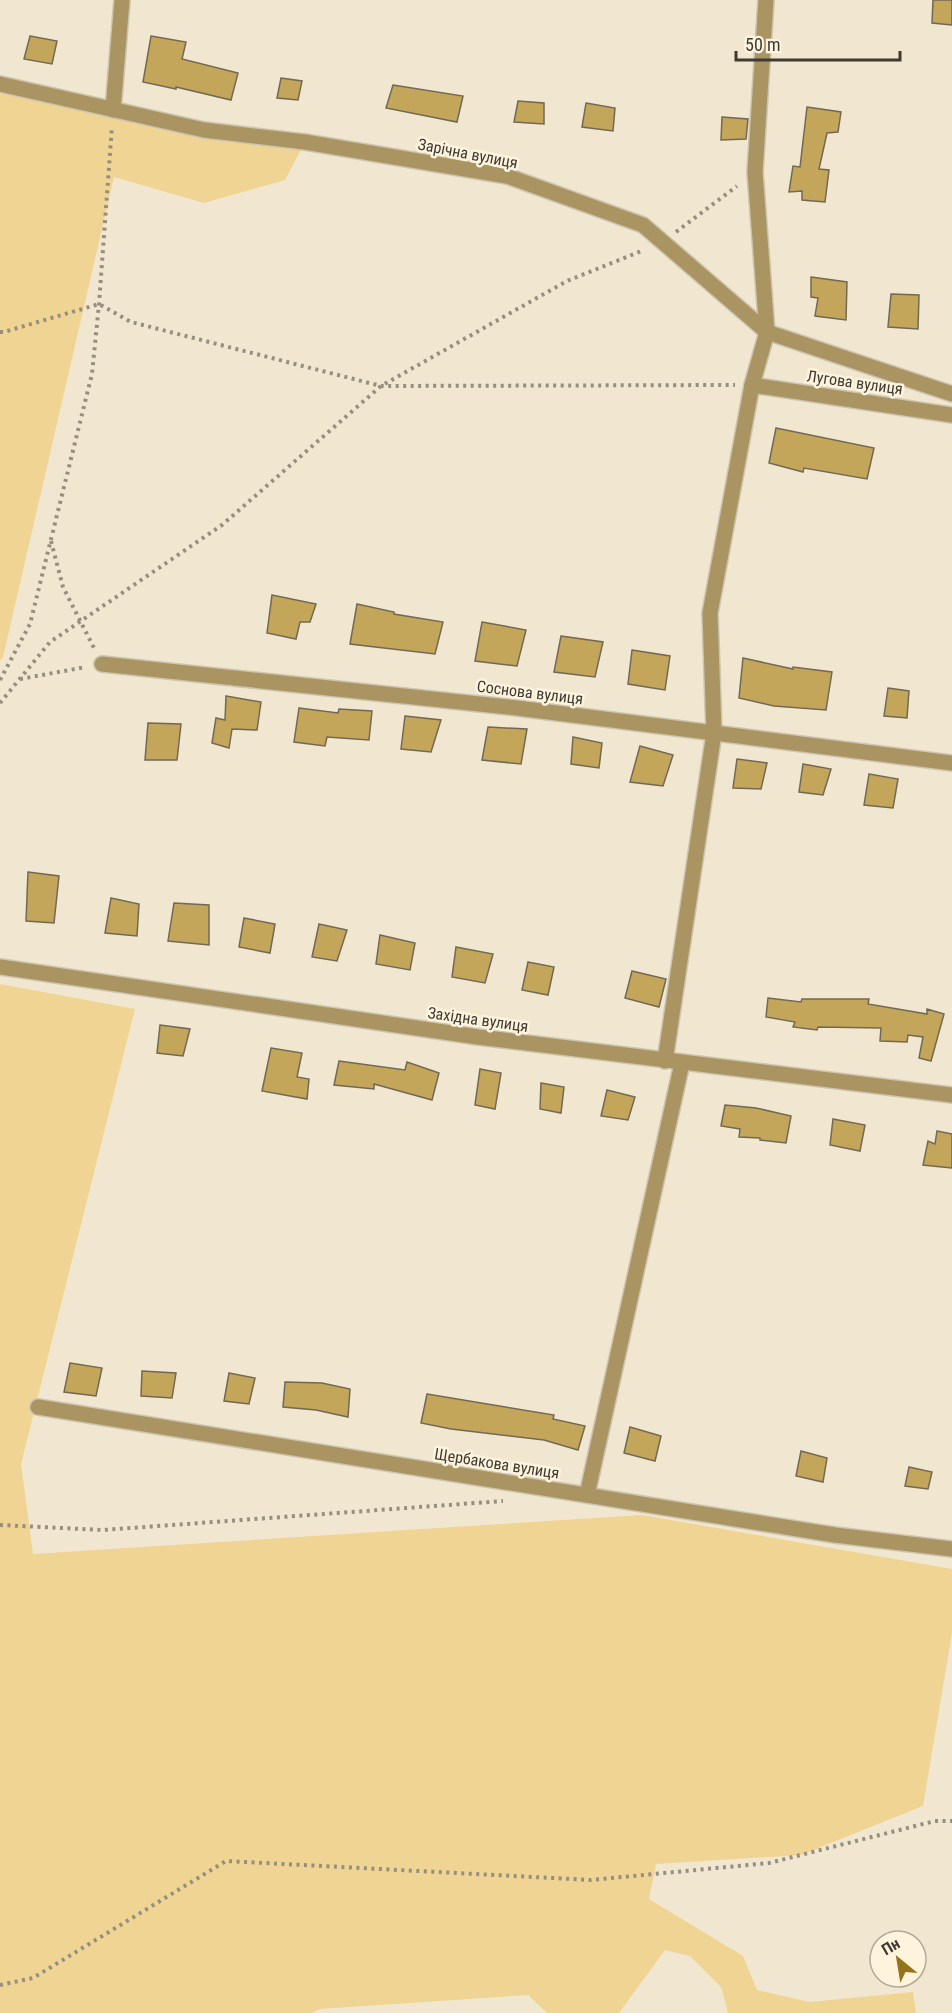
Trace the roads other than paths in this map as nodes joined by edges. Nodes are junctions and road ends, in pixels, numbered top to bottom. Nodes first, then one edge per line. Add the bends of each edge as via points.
1 (122, 0) edge
2 (766, 0) edge
3 (0, 84) edge
4 (113, 110) junction
5 (767, 332) junction
6 (752, 385) junction
7 (952, 394) edge
8 (952, 415) edge
9 (102, 664) road end
10 (714, 733) junction
11 (952, 763) edge
12 (0, 967) edge
13 (665, 1061) junction
14 (682, 1063) junction
15 (952, 1095) edge
16 (38, 1407) dead end
17 (587, 1496) junction
18 (952, 1549) edge

1 - 4 street
2 - 5 street via 756,172
3 - 4 street, Зарічна вулиця
4 - 5 street, Зарічна вулиця via 204,130 305,142 507,176 643,225
5 - 6 street
5 - 7 street, Зарічна вулиця
6 - 8 street, Лугова вулиця
6 - 10 street via 710,613
9 - 10 street, Соснова вулиця via 505,706
10 - 11 street, Соснова вулиця
10 - 13 street
12 - 13 street, Західна вулиця
13 - 14 street, Західна вулиця
14 - 15 street, Західна вулиця
14 - 17 street
16 - 17 street, Щербакова вулиця
17 - 18 street, Щербакова вулиця

